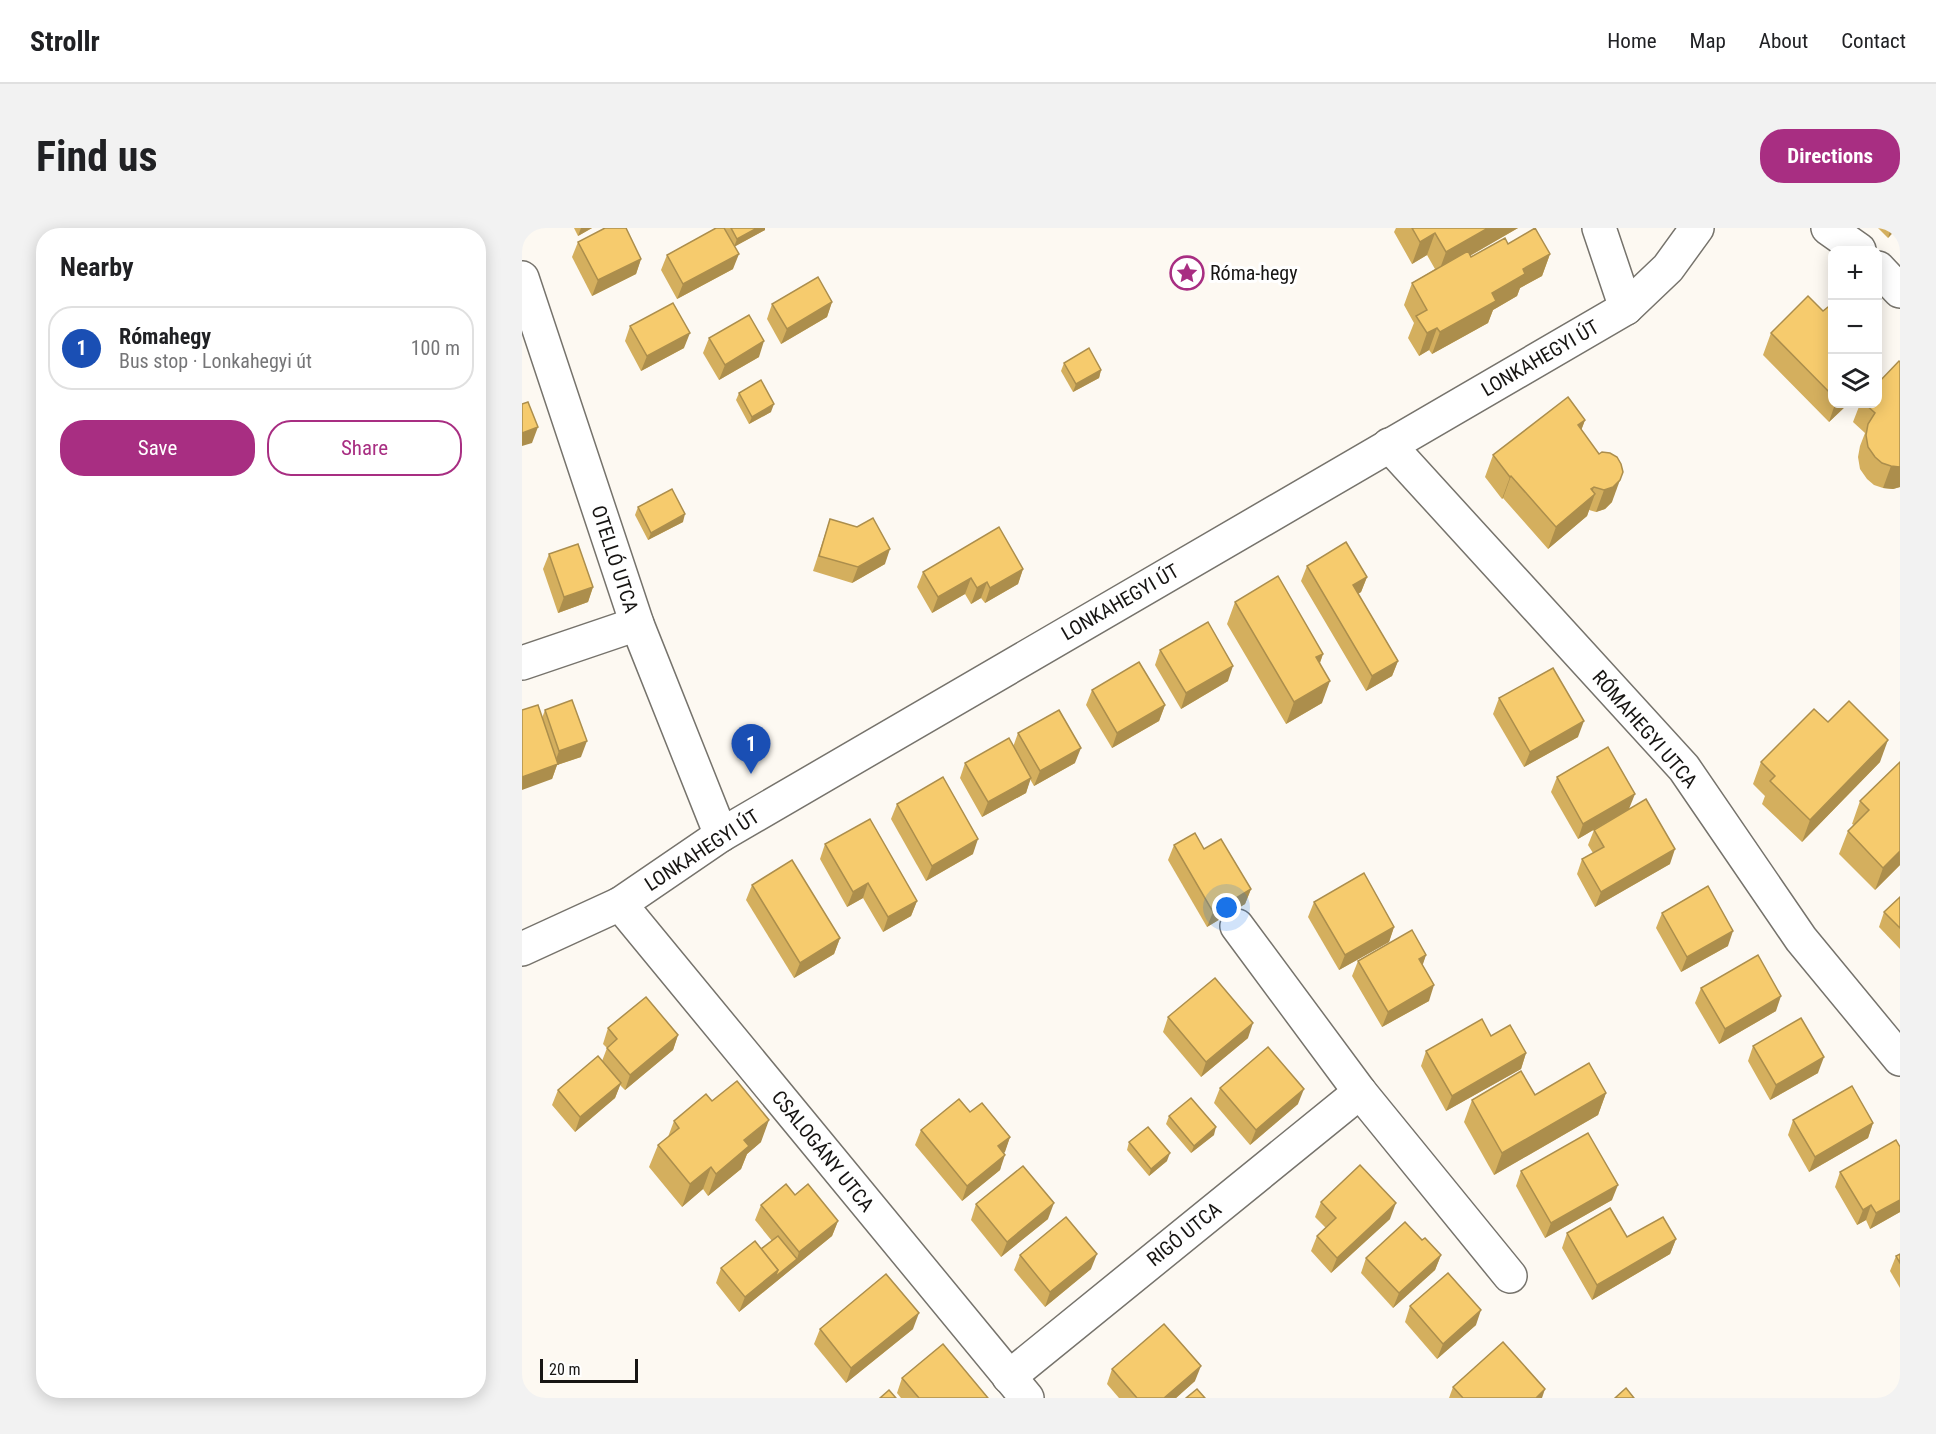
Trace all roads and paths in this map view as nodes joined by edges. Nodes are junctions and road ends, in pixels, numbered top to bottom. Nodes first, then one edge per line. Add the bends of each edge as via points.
1 (1599, 228) edge
2 (1697, 228) edge
3 (1828, 228) edge
4 (1853, 246) edge
5 (1882, 272) edge
6 (522, 278) edge
7 (1900, 291) edge
8 (1626, 308) junction
9 (1389, 445) junction
10 (637, 624) junction
11 (522, 663) edge
12 (721, 835) junction
13 (620, 904) junction
14 (1237, 926) dead end
15 (522, 949) edge
16 (1900, 1059) edge
17 (1360, 1092) junction
18 (1510, 1276) dead end
19 (1018, 1387) edge

1 - 8 street
2 - 8 street, LONKAHEGYI ÚT via 1668,268
3 - 4 street
5 - 7 street
6 - 10 street, OTELLÓ UTCA
8 - 9 street, LONKAHEGYI ÚT
9 - 12 street, LONKAHEGYI ÚT
9 - 16 street, RÓMAHEGYI UTCA via 1684,768 1801,939
10 - 11 street
10 - 12 street, OTELLÓ UTCA
12 - 13 street, LONKAHEGYI ÚT
13 - 15 street, LONKAHEGYI ÚT
13 - 19 street, CSALOGÁNY UTCA
14 - 17 street
17 - 18 street
17 - 19 street, RIGÓ UTCA

